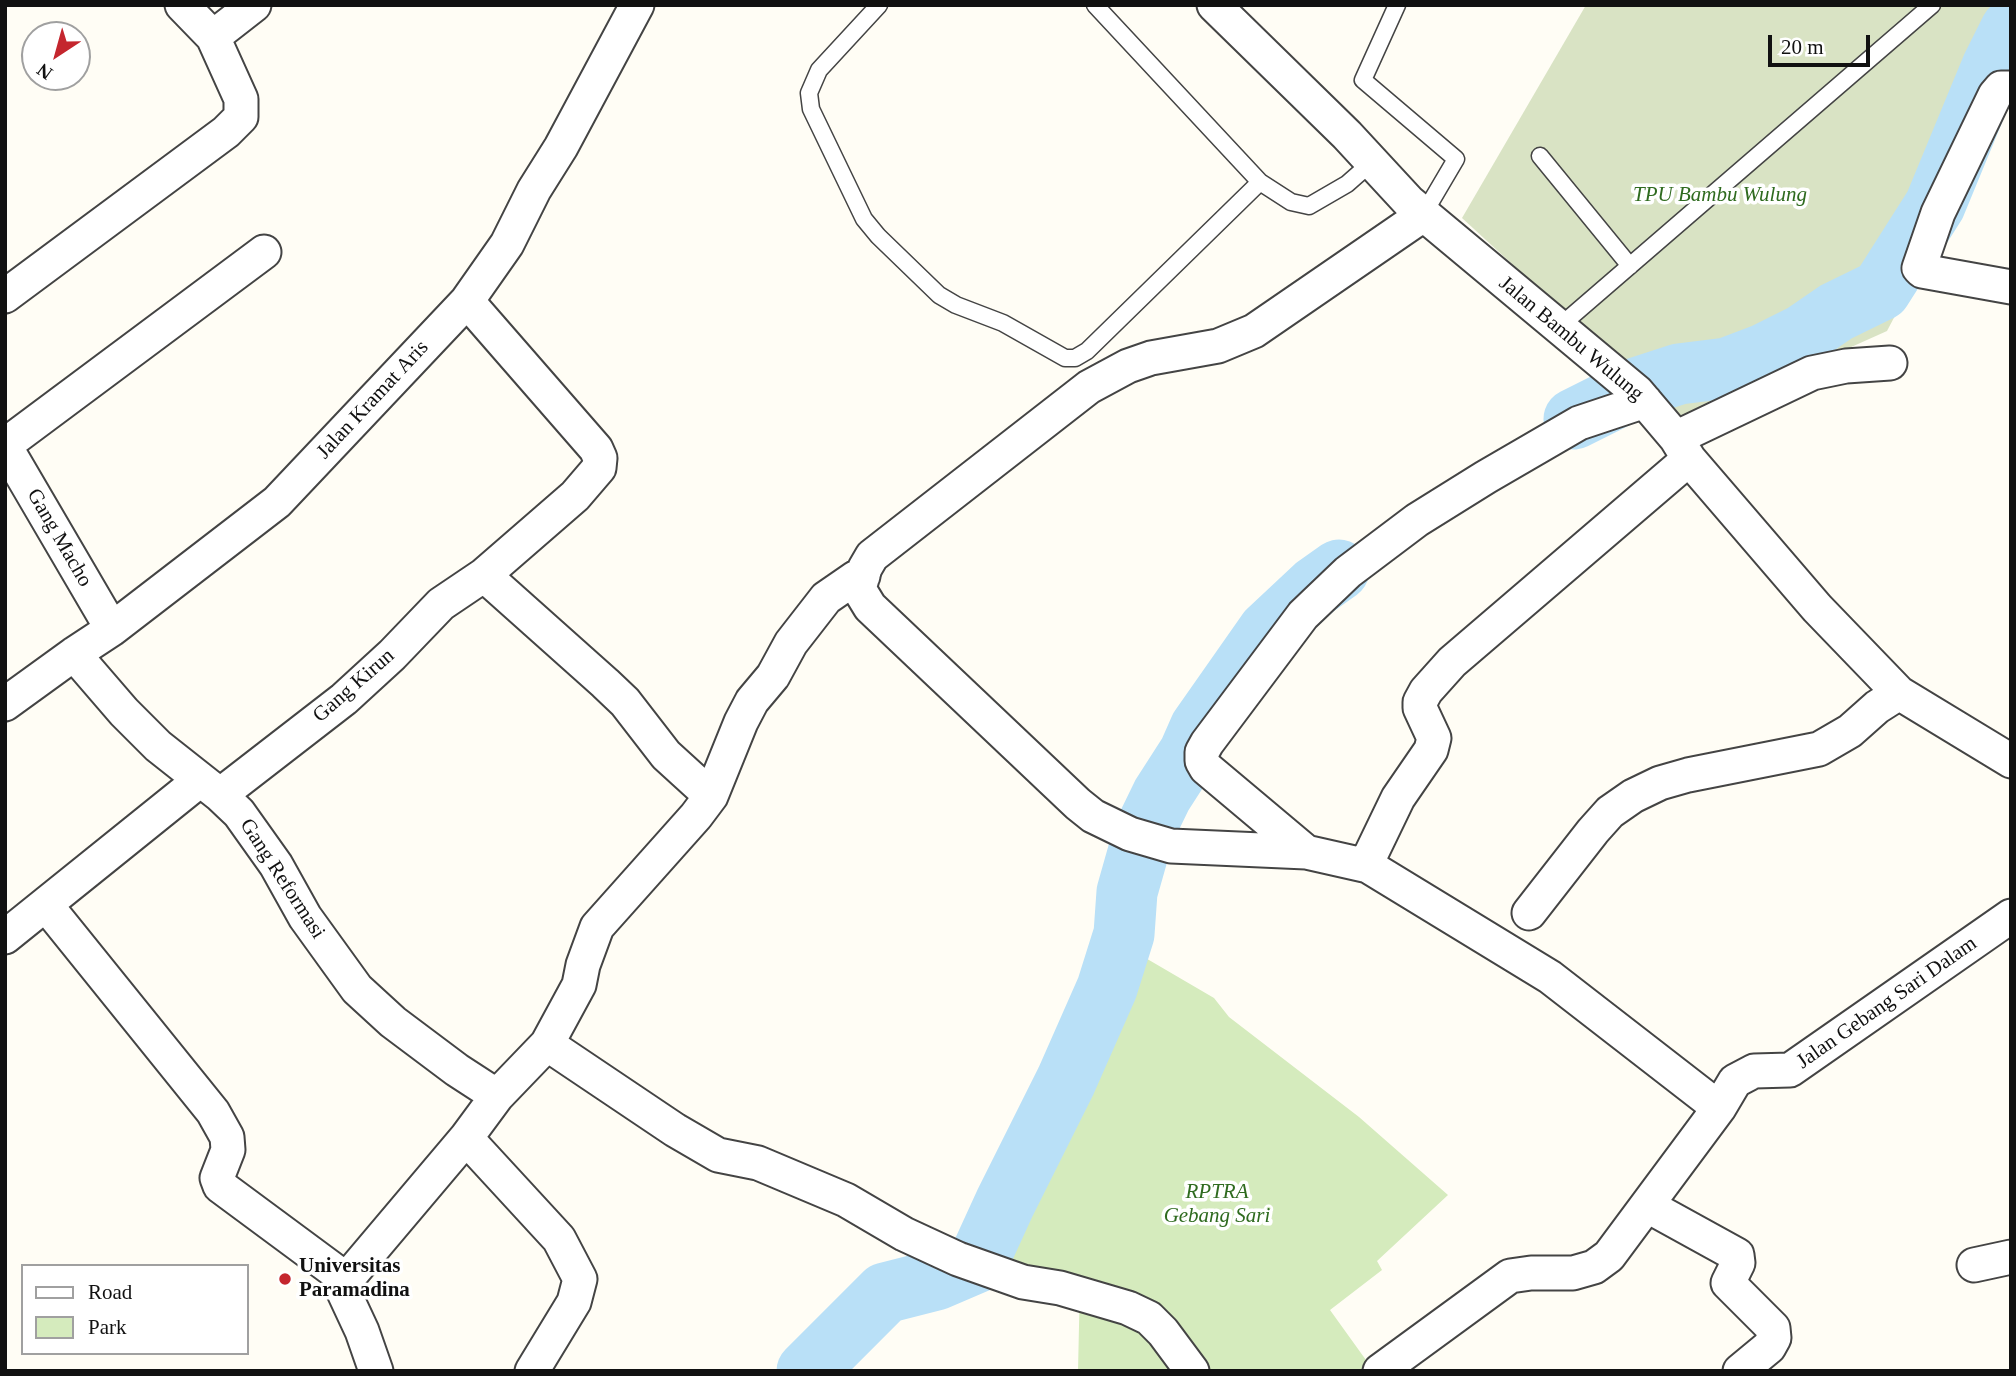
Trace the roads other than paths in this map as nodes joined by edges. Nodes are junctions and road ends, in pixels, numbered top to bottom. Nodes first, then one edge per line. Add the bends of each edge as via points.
1 (182, 5) edge
2 (254, 5) edge
3 (638, 5) edge
4 (879, 5) edge
5 (1096, 5) edge
6 (1214, 5) edge
7 (1397, 5) edge
8 (1932, 5) edge
9 (213, 37) junction
10 (2011, 89) edge
11 (1540, 156) dead end
12 (1372, 162) junction
13 (1260, 182) junction
14 (1423, 215) junction
15 (264, 252) dead end
16 (1630, 266) junction
17 (2011, 287) edge
18 (5, 296) edge
19 (467, 301) junction
20 (1559, 327) junction
21 (1890, 363) dead end
22 (1641, 397) junction
23 (5, 445) edge
24 (1682, 448) junction
25 (484, 575) junction
26 (863, 576) junction
27 (112, 629) junction
28 (74, 654) junction
29 (1899, 693) junction
30 (5, 704) edge
31 (2011, 761) edge
32 (210, 788) junction
33 (711, 796) junction
34 (1306, 852) junction
35 (1368, 866) junction
36 (46, 905) junction
37 (1529, 913) dead end
38 (2011, 916) edge
39 (5, 937) edge
40 (547, 1044) junction
41 (497, 1096) junction
42 (1719, 1108) junction
43 (466, 1138) junction
44 (1648, 1206) junction
45 (2011, 1257) edge
46 (1973, 1265) dead end
47 (347, 1280) junction
48 (376, 1371) edge
49 (532, 1371) edge
50 (1192, 1371) edge
51 (1380, 1371) edge
52 (1740, 1371) edge

1 - 9 street
2 - 9 street
3 - 19 street, Jalan Kramat Aris via 507,244
4 - 13 lane via 819,70 809,93 811,109 864,219 939,295 1003,323 1065,358 1087,351
5 - 13 lane
6 - 12 street, Jalan Bambu Wulung
7 - 14 lane via 1363,80 1456,159
8 - 16 lane
9 - 18 street via 241,99 241,117
10 - 17 street via 2001,88 1995,95 1938,213 1919,268
11 - 16 lane
12 - 13 lane via 1347,184 1309,206 1291,202
12 - 14 street, Jalan Bambu Wulung
14 - 20 street, Jalan Bambu Wulung
14 - 26 street via 1254,331 1218,346 1151,358 1089,387 872,556
15 - 23 street
16 - 20 lane
19 - 25 street, Gang Kirun via 600,458 599,468 575,496
19 - 27 street, Jalan Kramat Aris via 277,502
20 - 22 street, Jalan Bambu Wulung
21 - 24 street via 1812,373
22 - 24 street, Jalan Bambu Wulung
22 - 34 street via 1579,424 1486,477 1417,520 1348,572 1303,615 1207,743 1202,752 1206,768
23 - 27 street, Gang Macho
24 - 29 street, Jalan Bambu Wulung via 1817,608
24 - 35 street via 1426,691 1420,702 1434,738 1431,750 1398,798
25 - 32 street, Gang Kirun via 441,604 344,699
25 - 33 street via 606,683 666,755
26 - 33 street via 826,598 791,643 741,722
26 - 34 street via 859,589 870,607 1093,816 1130,834 1171,846
27 - 28 street, Jalan Kramat Aris
28 - 30 street, Jalan Kramat Aris
28 - 32 street, Gang Reformasi via 158,746
29 - 31 street, Jalan Bambu Wulung
29 - 37 street via 1850,731 1819,748 1688,775 1633,796 1593,831
32 - 36 street, Gang Kirun
32 - 41 street, Gang Reformasi via 239,813 357,989 404,1030
33 - 40 street via 597,926 579,985
34 - 35 street
35 - 42 street via 1550,977
36 - 39 street, Gang Kirun
36 - 47 street via 213,1112 227,1137 228,1150 217,1178 220,1186
38 - 42 street, Jalan Gebang Sari Dalam via 1790,1070 1754,1071 1735,1081
40 - 41 street
40 - 50 street via 718,1155 758,1163 846,1200 958,1259 1149,1318
41 - 43 street
42 - 44 street, Jalan Gebang Sari Dalam
43 - 47 street
43 - 49 street via 559,1239 580,1279 573,1302
44 - 51 street, Jalan Gebang Sari Dalam via 1609,1256 1594,1267 1573,1273 1510,1276
44 - 52 street via 1737,1255 1728,1283 1773,1328 1774,1338
45 - 46 street
47 - 48 street via 341,1286

